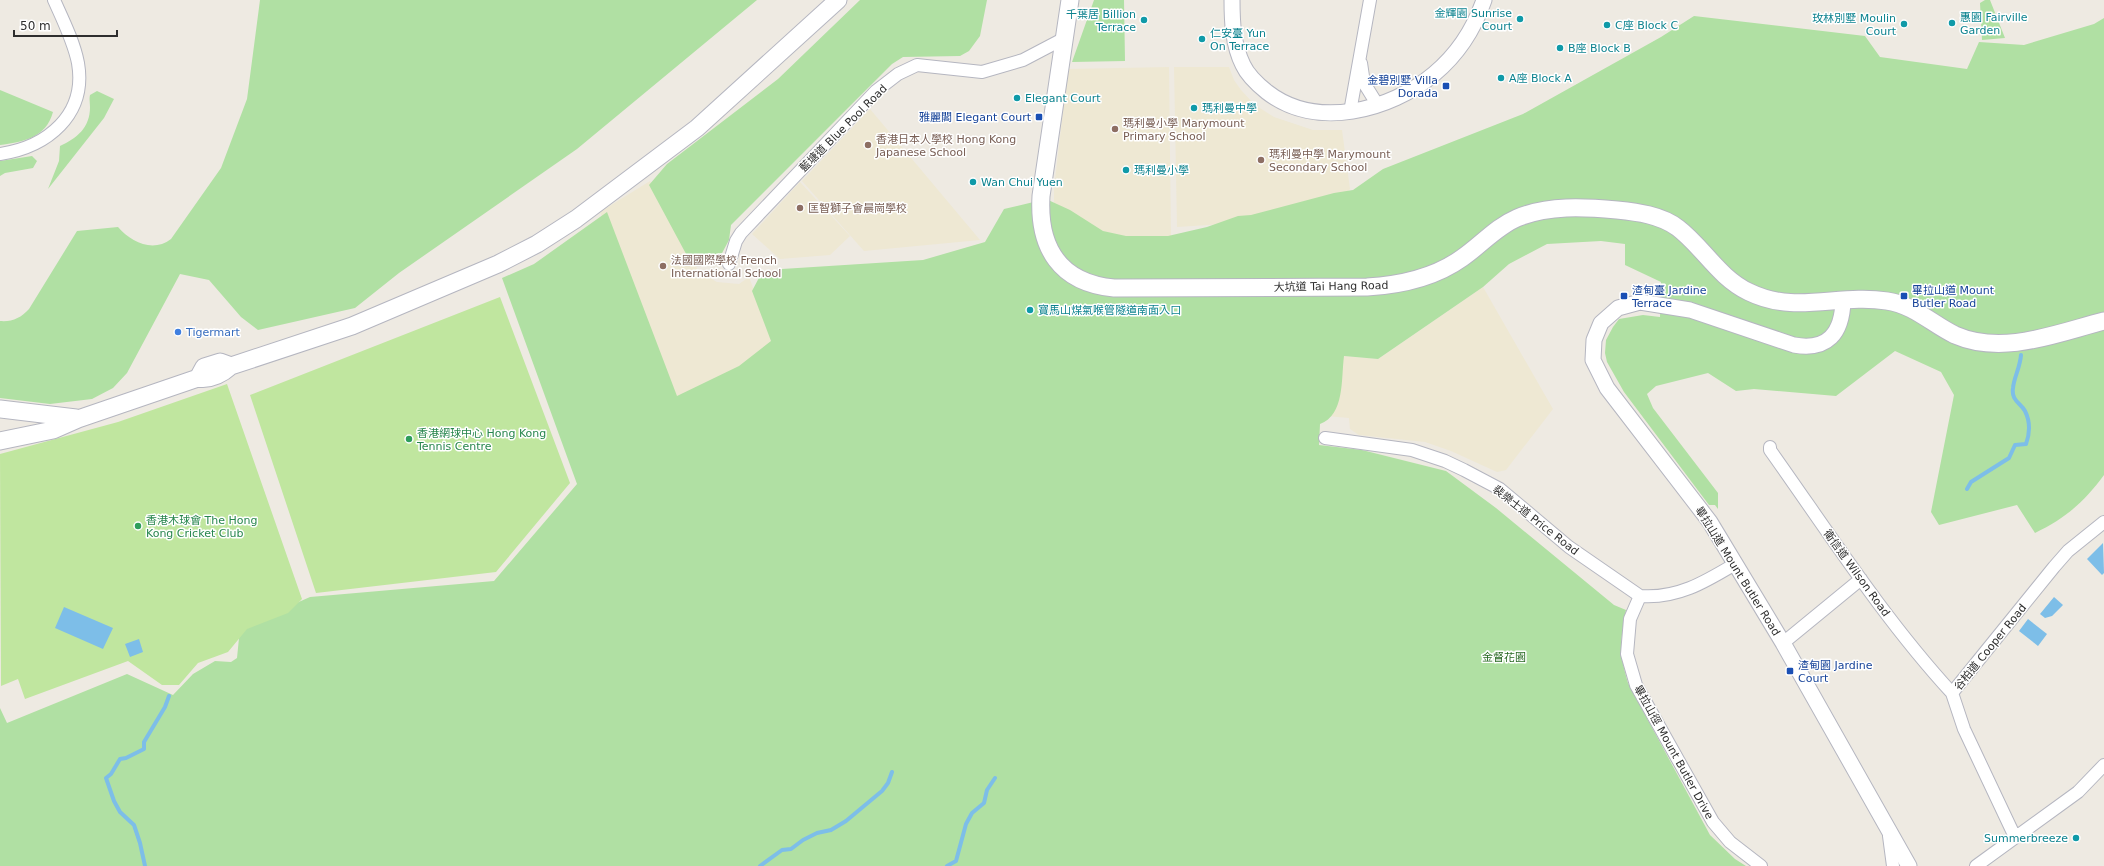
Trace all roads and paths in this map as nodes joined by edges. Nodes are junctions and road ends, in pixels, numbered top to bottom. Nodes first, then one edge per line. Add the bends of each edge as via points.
1 (54, 0) edge
2 (838, 0) edge
3 (1070, 0) edge
4 (1370, 0) edge
5 (1484, 0) edge
6 (1233, 3) edge
7 (1063, 39) junction
8 (1359, 56) junction
9 (1377, 104) junction
10 (1350, 112) junction
11 (0, 154) edge
12 (729, 264) dead end
13 (1843, 301) junction
14 (2104, 321) edge
15 (0, 409) edge
16 (78, 418) junction
17 (1325, 438) dead end
18 (0, 441) edge
19 (1770, 447) dead end
20 (2104, 522) edge
21 (1735, 564) junction
22 (1861, 579) junction
23 (1640, 596) junction
24 (1782, 643) junction
25 (1952, 693) junction
26 (2104, 766) edge
27 (1888, 829) junction
28 (2015, 837) junction
29 (1761, 866) edge
30 (1893, 866) edge
31 (1909, 866) edge
32 (1976, 866) edge

1 - 11 street via 78,63 76,98 66,118 44,140 24,149
2 - 16 main road via 697,128 576,219 537,244 491,267 352,326 231,366 208,380 198,378
3 - 7 main road, 大坑道 Tai Hang Road
4 - 8 street
5 - 9 street via 1470,34 1442,67 1406,93
6 - 10 street via 1234,35 1242,65 1260,87 1292,107 1323,113
7 - 12 street, 藍塘道 Blue Pool Road via 1022,60 982,72 917,65 898,74 876,91 740,233
7 - 13 main road, 大坑道 Tai Hang Road via 1041,196 1041,218 1046,242 1057,261 1070,274 1088,284 1114,288 1368,287 1398,284 1444,269 1495,231 1519,217 1549,210 1583,208 1630,212 1669,222 1732,281 1746,291 1765,299 1796,304
8 - 9 street via 1364,83
8 - 10 street
9 - 10 street
13 - 14 main road, 大坑道 Tai Hang Road via 1875,300 1900,304 1921,313 1956,335 1992,344 2028,340
13 - 21 street, 畢拉山道 Mount Butler Road via 1843,316 1837,332 1824,342 1810,346 1794,345 1690,310 1649,302 1631,302 1618,308 1606,317 1597,331 1593,350 1594,360 1603,381 1710,522
15 - 16 main road
16 - 18 main road via 53,430
17 - 23 street, 裴樂士道 Price Road via 1412,450 1464,470 1500,489 1569,547
19 - 22 street, 衛信道 Wilson Road
20 - 25 street, 谷柏道 Cooper Road via 2054,566
21 - 23 street via 1688,590 1666,595
21 - 24 street, 畢拉山道 Mount Butler Road
22 - 24 street
22 - 25 street, 衛信道 Wilson Road via 1923,661
23 - 29 street, 畢拉山徑 Mount Butler Drive via 1630,619 1627,654 1636,686 1713,822 1730,842
24 - 27 street, 畢拉山道 Mount Butler Road
25 - 28 street, 谷柏道 Cooper Road via 1964,729
26 - 28 street via 2078,792
27 - 30 street
27 - 31 street, 畢拉山道 Mount Butler Road
28 - 32 street

